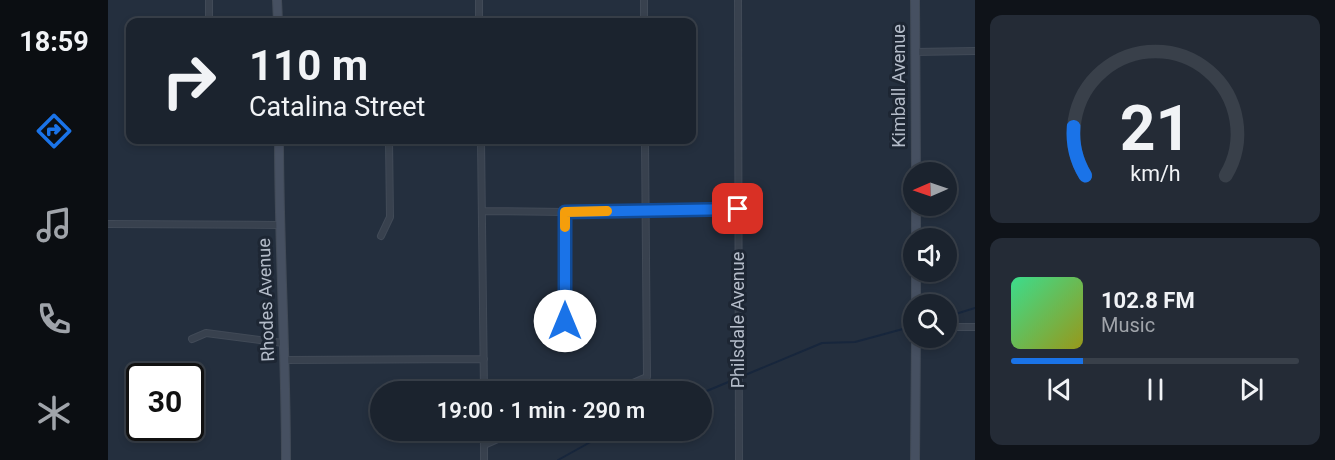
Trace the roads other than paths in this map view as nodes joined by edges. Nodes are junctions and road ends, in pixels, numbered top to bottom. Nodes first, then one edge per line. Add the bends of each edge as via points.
1 (209, 0) edge
2 (277, 0) edge
3 (479, 0) edge
4 (644, 0) edge
5 (738, 0) edge
6 (915, 0) edge
7 (209, 18) edge
8 (278, 18) edge
9 (479, 18) edge
10 (644, 18) edge
11 (975, 51) edge
12 (915, 52) junction
13 (279, 144) edge
14 (388, 144) edge
15 (481, 144) edge
16 (645, 144) edge
17 (916, 162) edge
18 (738, 209) junction
19 (647, 210) junction
20 (483, 211) junction
21 (565, 212) junction
22 (108, 224) edge
23 (279, 225) junction
24 (381, 236) dead end
25 (565, 321) dead end
26 (957, 327) edge
27 (975, 327) edge
28 (192, 339) dead end
29 (283, 343) junction
30 (916, 348) edge
31 (484, 359) junction
32 (285, 360) junction
33 (484, 381) edge
34 (638, 381) edge
35 (484, 441) edge
36 (493, 441) edge
37 (484, 445) junction
38 (286, 460) edge
39 (484, 460) edge
40 (739, 460) edge
41 (915, 460) edge

1 - 7 street
2 - 8 main road
3 - 9 street
4 - 10 street
5 - 18 street, Philsdale Avenue
6 - 12 main road, Kimball Avenue
11 - 12 street
12 - 17 main road, Kimball Avenue
13 - 23 main road, Rhodes Avenue
14 - 24 street via 390,217
15 - 20 street
16 - 19 street
18 - 19 street
18 - 40 street, Philsdale Avenue
19 - 21 street
19 - 34 street via 647,377
20 - 21 street
20 - 31 street
21 - 25 street
22 - 23 street
23 - 29 main road, Rhodes Avenue
26 - 27 street
28 - 29 street via 206,333
29 - 32 main road, Rhodes Avenue
30 - 41 main road
31 - 32 street
31 - 33 street
32 - 38 main road, Rhodes Avenue
35 - 37 street
36 - 37 street
37 - 39 street

